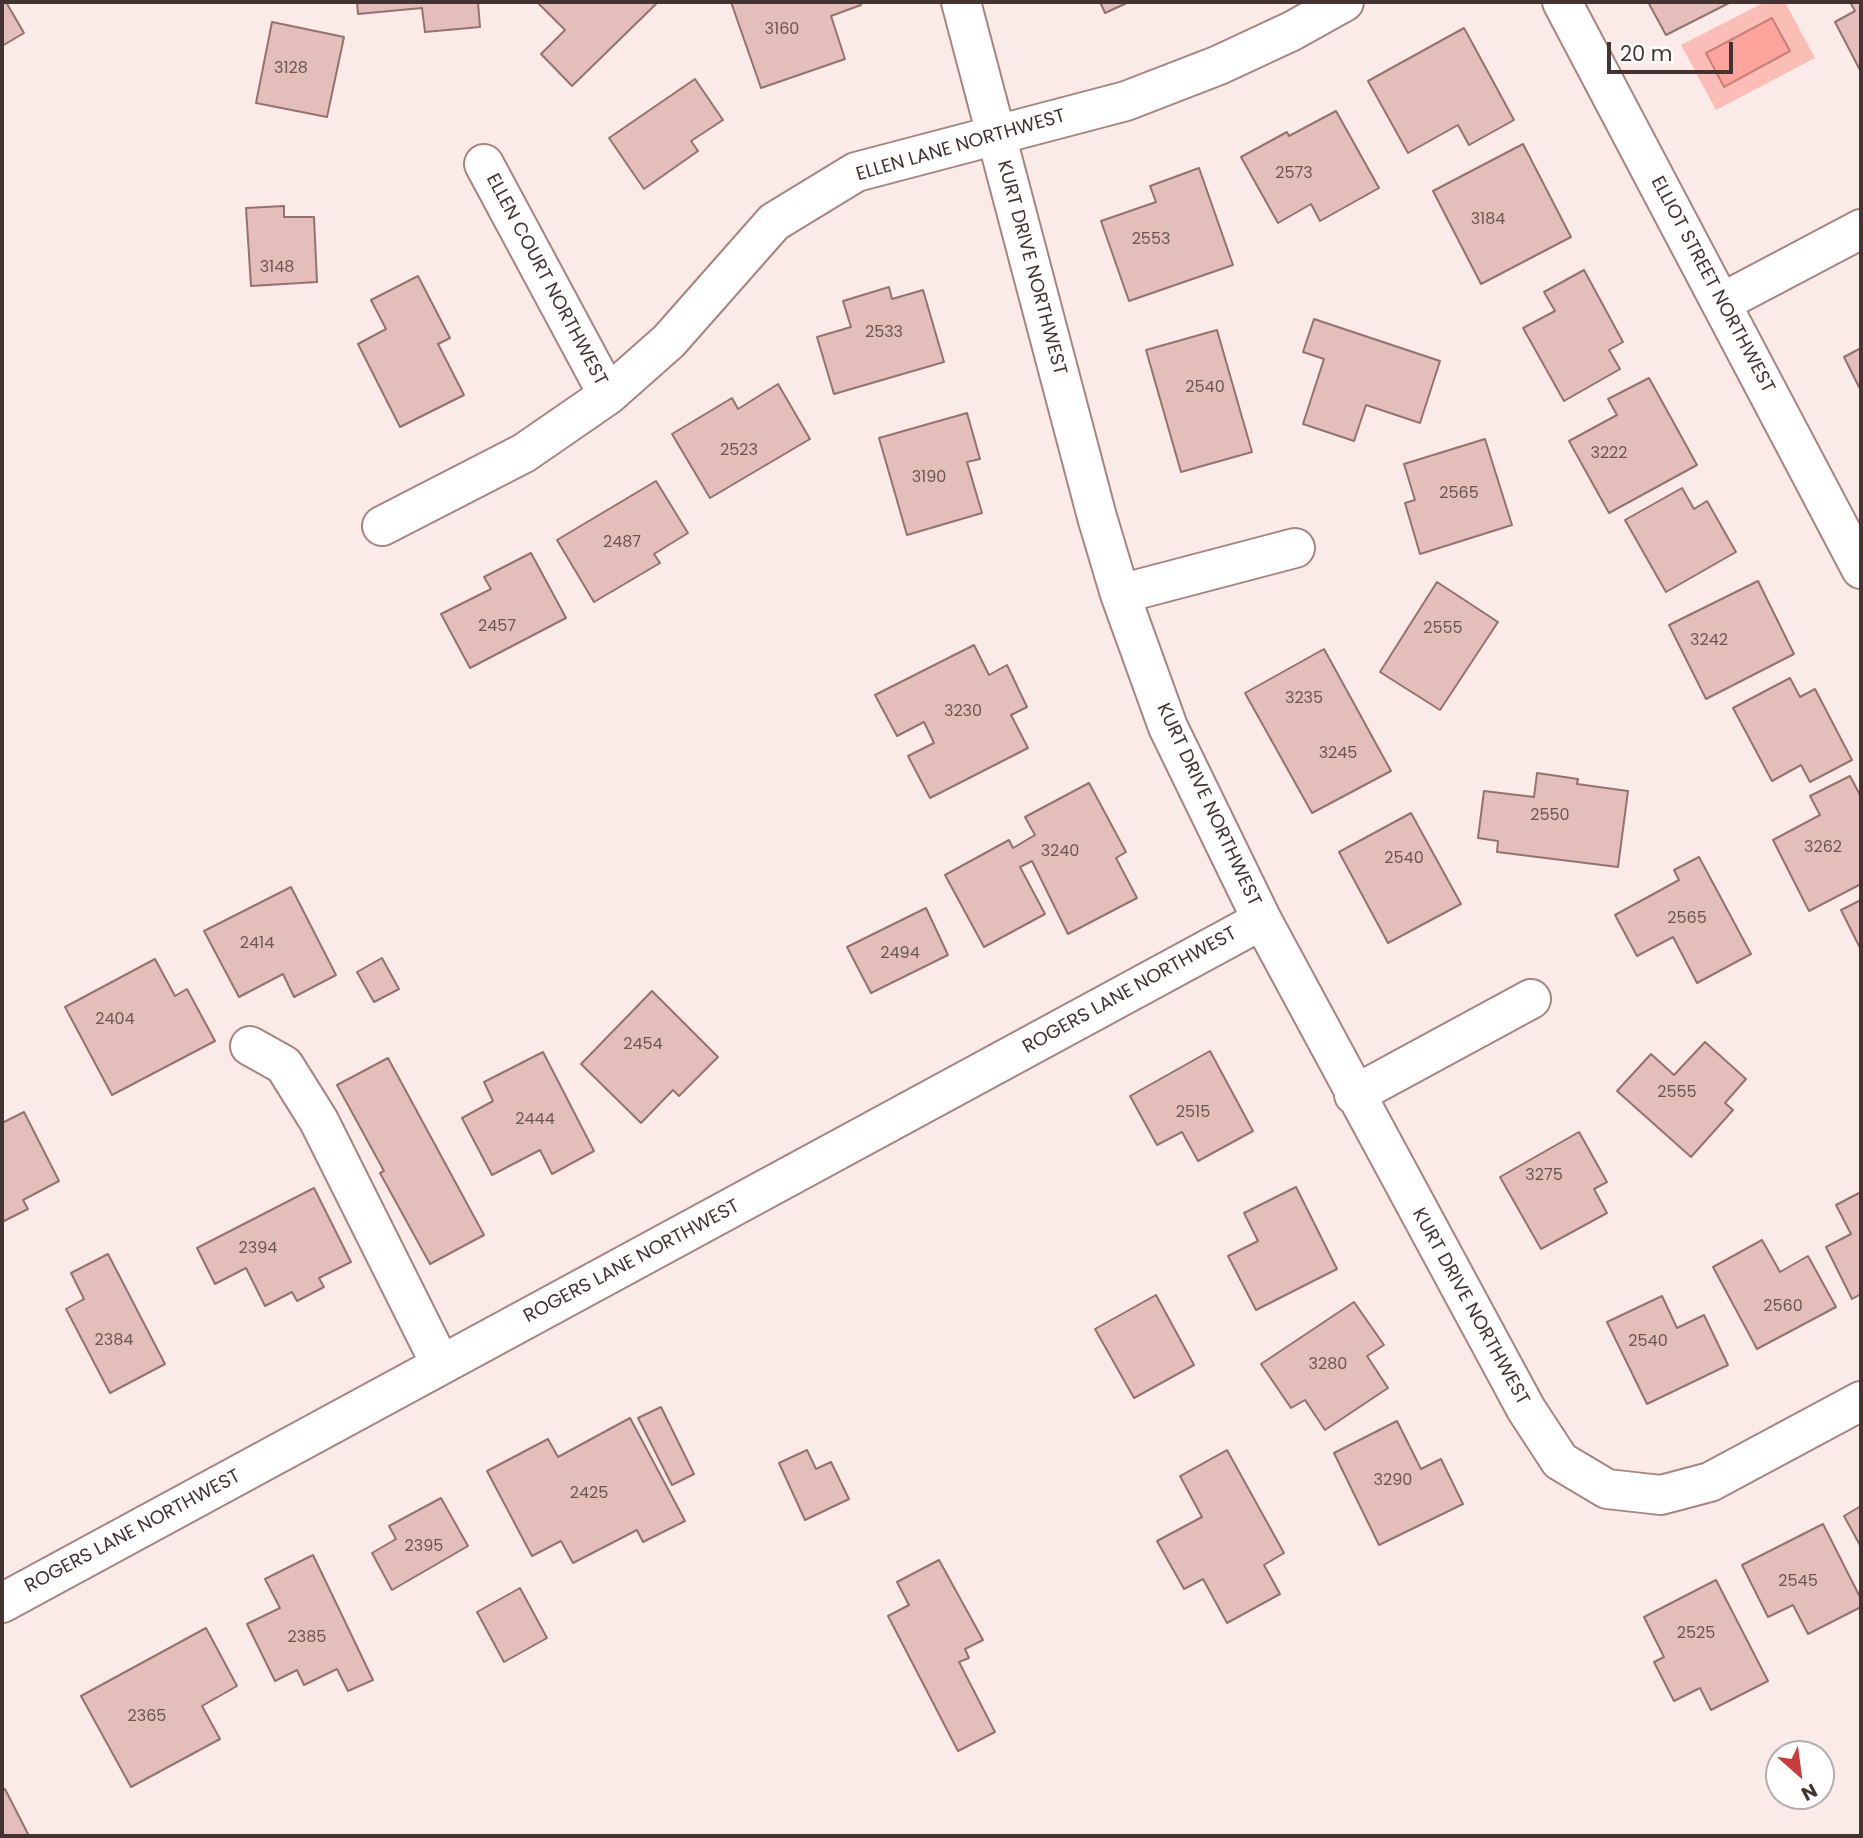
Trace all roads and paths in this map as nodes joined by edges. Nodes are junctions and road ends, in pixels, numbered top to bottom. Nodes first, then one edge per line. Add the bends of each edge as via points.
1 (961, 2) edge
2 (1345, 2) edge
3 (1562, 2) edge
4 (996, 136) junction
5 (484, 164) dead end
6 (1861, 229) edge
7 (1721, 303) junction
8 (608, 395) junction
9 (382, 526) dead end
10 (1295, 548) dead end
11 (1861, 569) edge
12 (1119, 594) junction
13 (1262, 920) junction
14 (1531, 999) dead end
15 (250, 1046) dead end
16 (1354, 1095) junction
17 (441, 1365) junction
18 (1861, 1401) edge
19 (2, 1603) edge

1 - 4 street, KURT DRIVE NORTHWEST
2 - 4 street, ELLEN LANE NORTHWEST via 1219,65 1138,96
3 - 7 street, ELLIOT STREET NORTHWEST
4 - 8 street, ELLEN LANE NORTHWEST via 856,172 774,222 668,341
4 - 12 street, KURT DRIVE NORTHWEST
5 - 8 street, ELLEN COURT NORTHWEST
6 - 7 street
7 - 11 street, ELLIOT STREET NORTHWEST
8 - 9 street, ELLEN LANE NORTHWEST via 524,453
10 - 12 street
12 - 13 street, KURT DRIVE NORTHWEST via 1168,727
13 - 16 street, KURT DRIVE NORTHWEST
13 - 17 street, ROGERS LANE NORTHWEST
14 - 16 street
15 - 17 street via 284,1065 319,1121
16 - 18 street, KURT DRIVE NORTHWEST via 1526,1409 1560,1461 1607,1489 1661,1495 1710,1482
17 - 19 street, ROGERS LANE NORTHWEST

